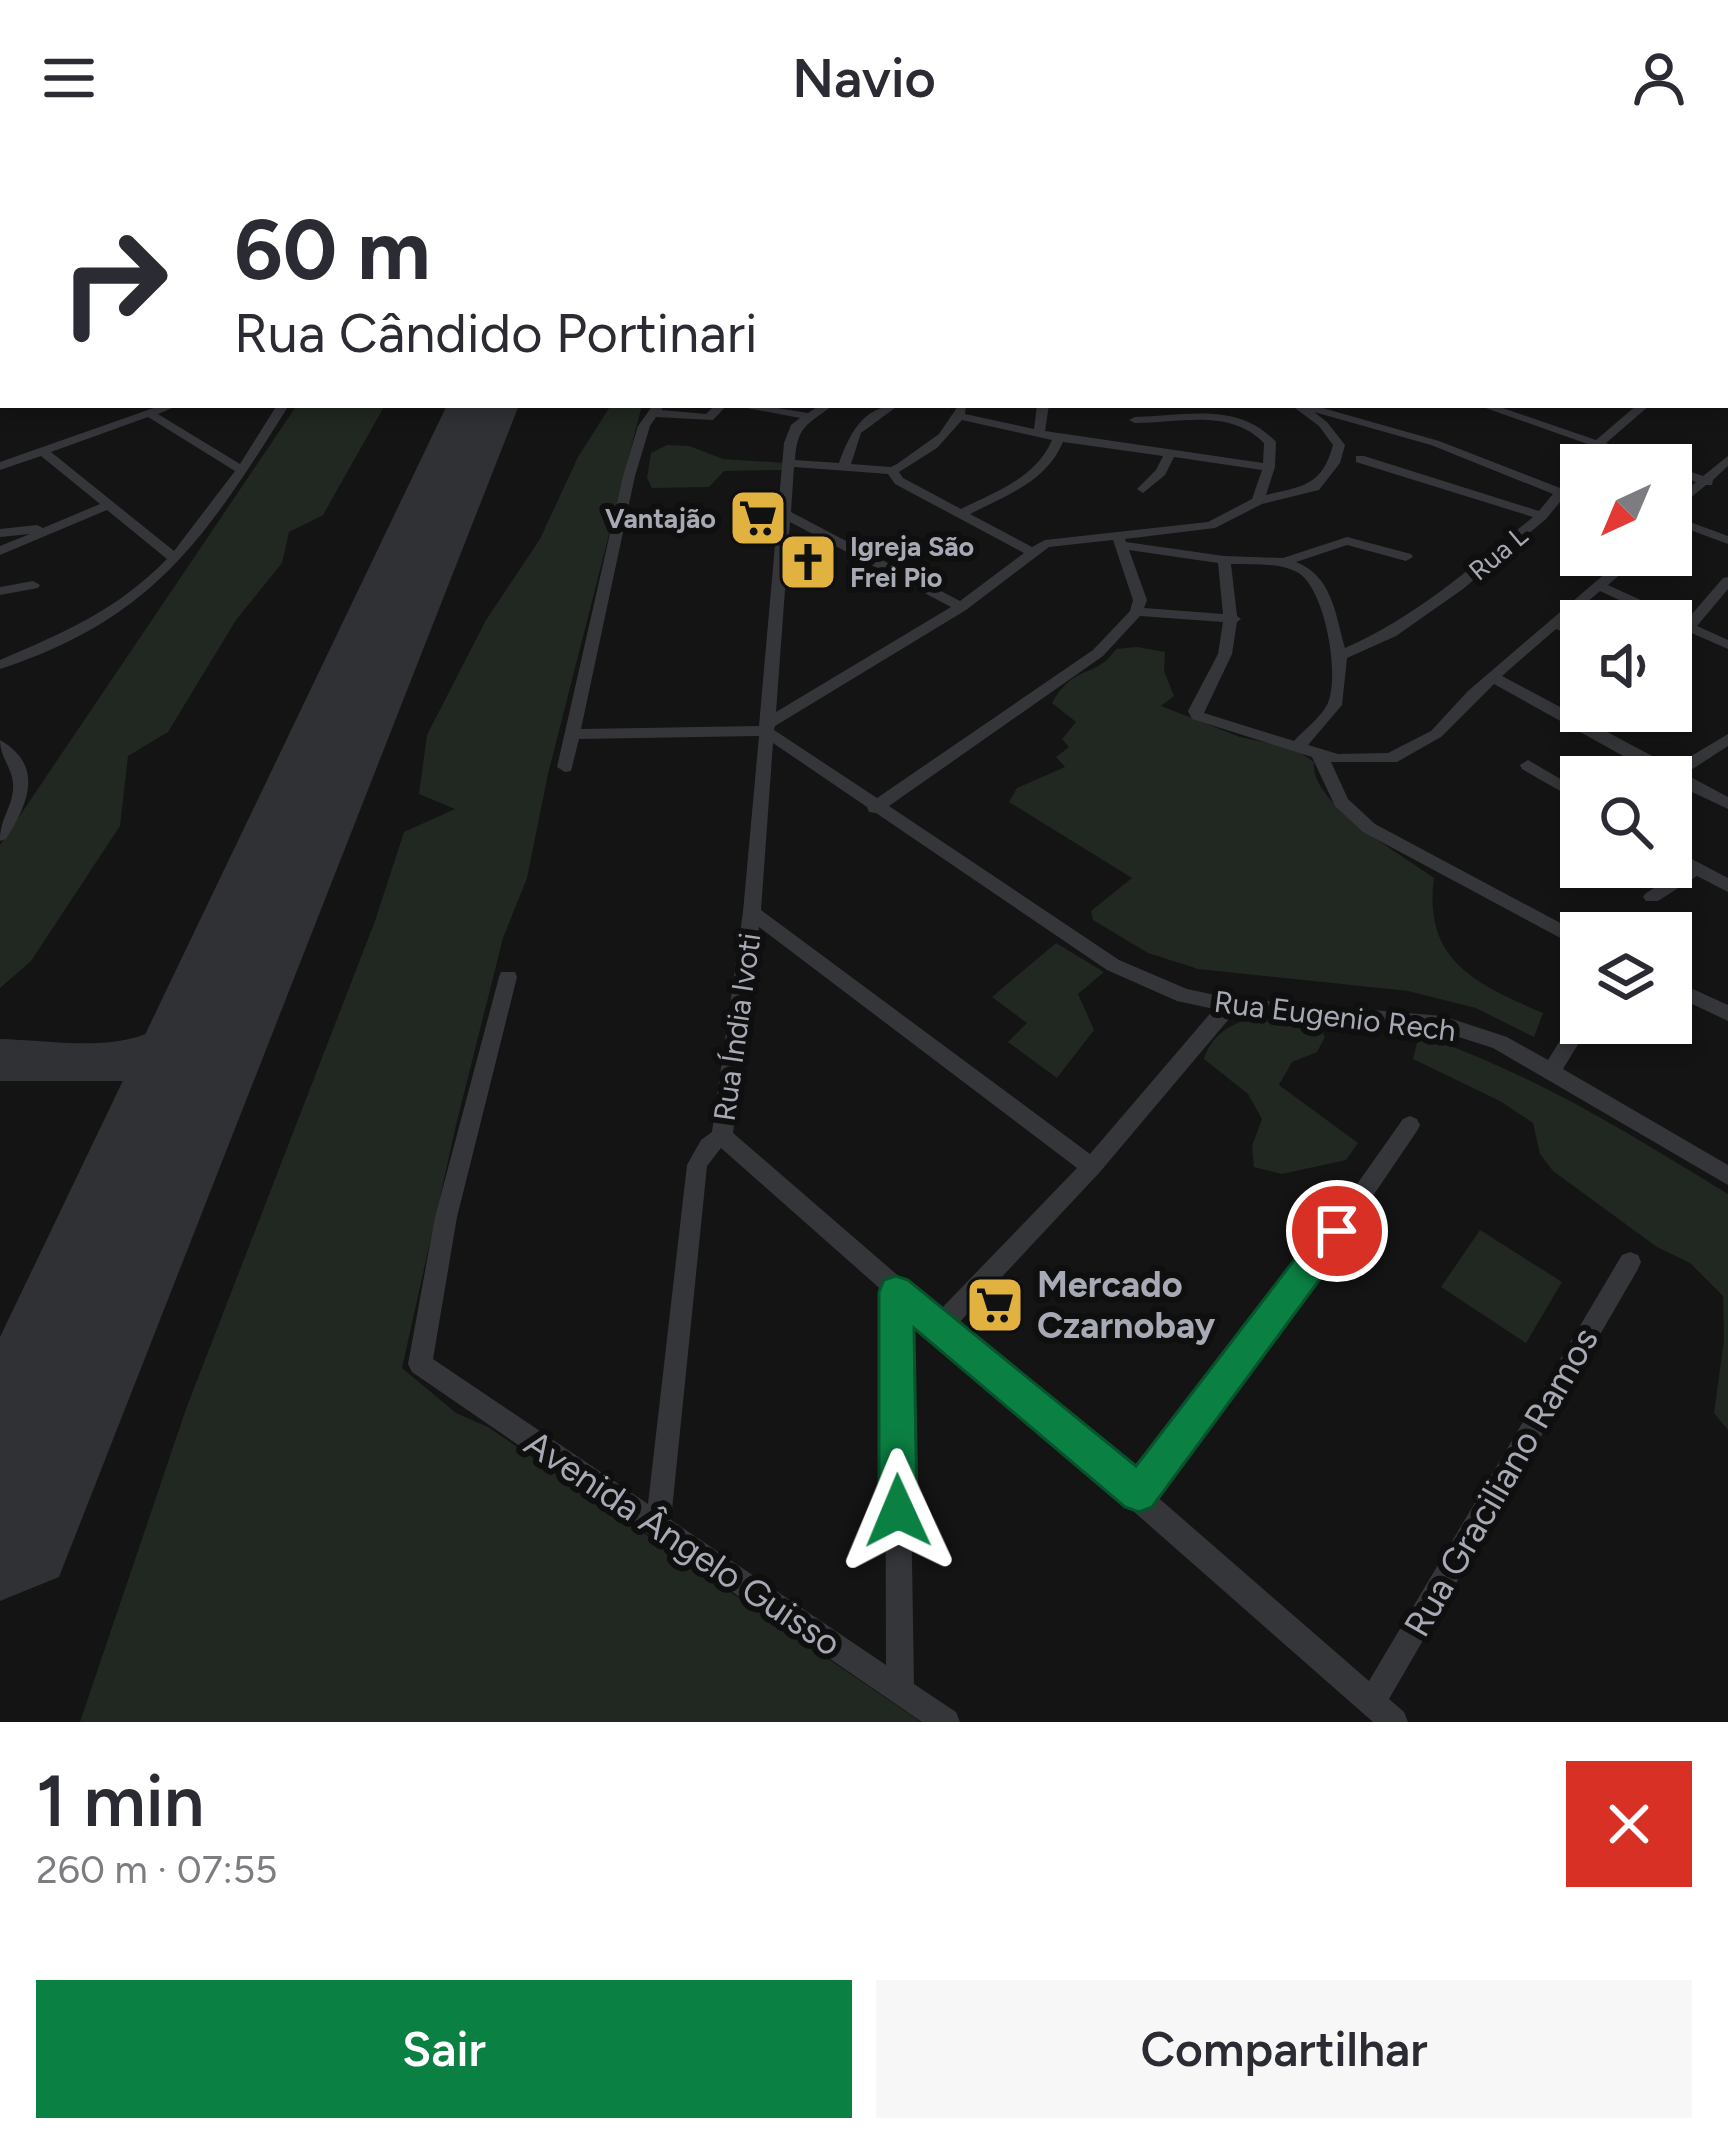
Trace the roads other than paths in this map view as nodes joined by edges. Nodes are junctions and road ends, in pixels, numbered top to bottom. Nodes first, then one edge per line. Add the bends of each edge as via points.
1 (161, 408) edge
2 (282, 408) edge
3 (718, 408) edge
4 (756, 408) edge
5 (822, 408) edge
6 (889, 408) edge
7 (1043, 408) edge
8 (1129, 408) edge
9 (1302, 408) edge
10 (1308, 408) edge
11 (1353, 408) edge
12 (1479, 408) edge
13 (1492, 408) edge
14 (1640, 408) edge
15 (656, 409) edge
16 (962, 411) edge
17 (808, 416) junction
18 (1466, 418) dead end
19 (1135, 420) junction
20 (1357, 424) junction
21 (1039, 433) junction
22 (1059, 439) junction
23 (1598, 444) joint
24 (1130, 446) junction
25 (41, 451) junction
26 (1171, 452) junction
27 (1360, 459) dead end
28 (1728, 460) edge
29 (789, 463) junction
30 (845, 464) junction
31 (0, 466) edge
32 (1269, 466) junction
33 (242, 470) junction
34 (892, 471) junction
35 (1692, 476) edge
36 (1708, 482) junction
37 (1143, 489) dead end
38 (1560, 493) edge
39 (1560, 494) edge
40 (1692, 494) edge
41 (1258, 501) junction
42 (108, 505) junction
43 (784, 514) junction
44 (961, 514) junction
45 (1542, 516) junction
46 (56, 526) junction
47 (1692, 527) edge
48 (0, 533) edge
49 (1728, 540) edge
50 (1120, 541) junction
51 (0, 551) edge
52 (1031, 552) junction
53 (1406, 557) dead end
54 (174, 558) junction
55 (1224, 560) junction
56 (1284, 562) junction
57 (1608, 576) edge
58 (33, 585) dead end
59 (1599, 586) junction
60 (1727, 586) edge
61 (0, 590) edge
62 (1632, 600) edge
63 (961, 608) junction
64 (1136, 612) junction
65 (1234, 619) junction
66 (1692, 623) edge
67 (1556, 624) junction
68 (1560, 626) edge
69 (1692, 626) edge
70 (1728, 645) edge
71 (1340, 656) junction
72 (0, 665) edge
73 (1494, 678) junction
74 (768, 727) junction
75 (572, 734) junction
76 (1728, 739) edge
77 (1300, 744) junction
78 (2, 749) edge
79 (1319, 754) junction
80 (1635, 756) edge
81 (1692, 762) edge
82 (1528, 765) dead end
83 (565, 767) dead end
84 (1560, 785) edge
85 (1692, 786) edge
86 (1728, 804) edge
87 (875, 808) junction
88 (0, 836) edge
89 (1692, 867) edge
90 (1696, 869) junction
91 (1728, 886) edge
92 (1652, 896) dead end
93 (752, 912) junction
94 (1560, 931) edge
95 (508, 977) dead end
96 (1692, 996) edge
97 (1229, 1005) junction
98 (1728, 1014) edge
99 (1568, 1044) edge
100 (1551, 1072) junction
101 (1410, 1125) dead end
102 (722, 1136) junction
103 (1092, 1166) junction
104 (1728, 1176) edge
105 (1630, 1262) dead end
106 (896, 1292) junction
107 (939, 1327) junction
108 (1139, 1493) junction
109 (658, 1527) junction
110 (900, 1691) junction
111 (1372, 1702) junction
112 (946, 1722) edge
113 (1394, 1722) edge

1 - 25 street
1 - 33 street
2 - 33 street
3 - 15 street via 709,418
4 - 17 street
5 - 17 street
6 - 30 street via 856,431
7 - 21 street
8 - 19 street
9 - 41 street via 1334,435 1339,453 1316,488
10 - 20 street, Rua L
11 - 20 street
12 - 18 street
13 - 23 street
14 - 23 street
15 - 75 street via 629,476
16 - 21 street
16 - 34 street via 910,464
17 - 29 street, Rua Índia Ivoti via 791,436
19 - 24 street
19 - 32 street via 1247,421 1270,442
20 - 38 street, Rua L via 1458,451
21 - 22 street
22 - 24 street
22 - 44 street via 1029,477
24 - 26 street
25 - 31 street
25 - 42 street
26 - 32 street
26 - 37 street
27 - 45 street
28 - 36 street
29 - 30 street
29 - 43 street, Rua Índia Ivoti
30 - 34 street
32 - 41 street
33 - 54 street
34 - 44 street
35 - 36 street
36 - 40 street
39 - 45 street, Rua L
41 - 50 street via 1211,525
42 - 46 street
42 - 54 street
43 - 63 street
43 - 74 street, Rua Índia Ivoti
44 - 52 street
45 - 71 street, Rua L via 1458,586
46 - 48 street
46 - 51 street
47 - 49 street
50 - 52 street via 1058,540
50 - 55 street
50 - 64 street via 1140,600
52 - 63 street
53 - 56 street via 1347,541
54 - 72 street via 116,610
55 - 56 street
55 - 65 street
56 - 71 street via 1320,585
57 - 59 street
58 - 61 street
59 - 62 street
59 - 67 street
60 - 66 street
63 - 74 street
64 - 65 street
64 - 87 street via 1098,653
65 - 77 street via 1198,716
67 - 68 street
67 - 73 street
69 - 70 street
71 - 77 street via 1335,705
73 - 79 street via 1436,734 1391,758
73 - 80 street
74 - 75 street
74 - 87 street, Rua Eugenio Rech
74 - 93 street, Rua Índia Ivoti
75 - 83 street
76 - 81 street
77 - 79 street
78 - 88 street via 25,782
79 - 94 street via 1341,802 1369,828
82 - 84 street
85 - 86 street
87 - 97 street, Rua Eugenio Rech via 1113,964 1184,996
89 - 90 street
90 - 91 street
90 - 92 street
93 - 102 street, Rua Índia Ivoti
93 - 103 street
95 - 109 street, Avenida Ângelo Guisso via 446,1217 420,1364
96 - 98 street
97 - 100 street, Rua Eugenio Rech via 1443,1024 1500,1042
97 - 103 street
99 - 100 street
100 - 104 street, Rua Eugenio Rech
101 - 108 street
102 - 106 street
102 - 109 street, Rua Índia Ivoti via 697,1166
103 - 107 street
105 - 111 street, Rua Graciliano Ramos
106 - 107 street
106 - 110 street
107 - 108 street
108 - 111 street
109 - 110 street, Avenida Ângelo Guisso
110 - 112 street, Avenida Ângelo Guisso
111 - 113 street

